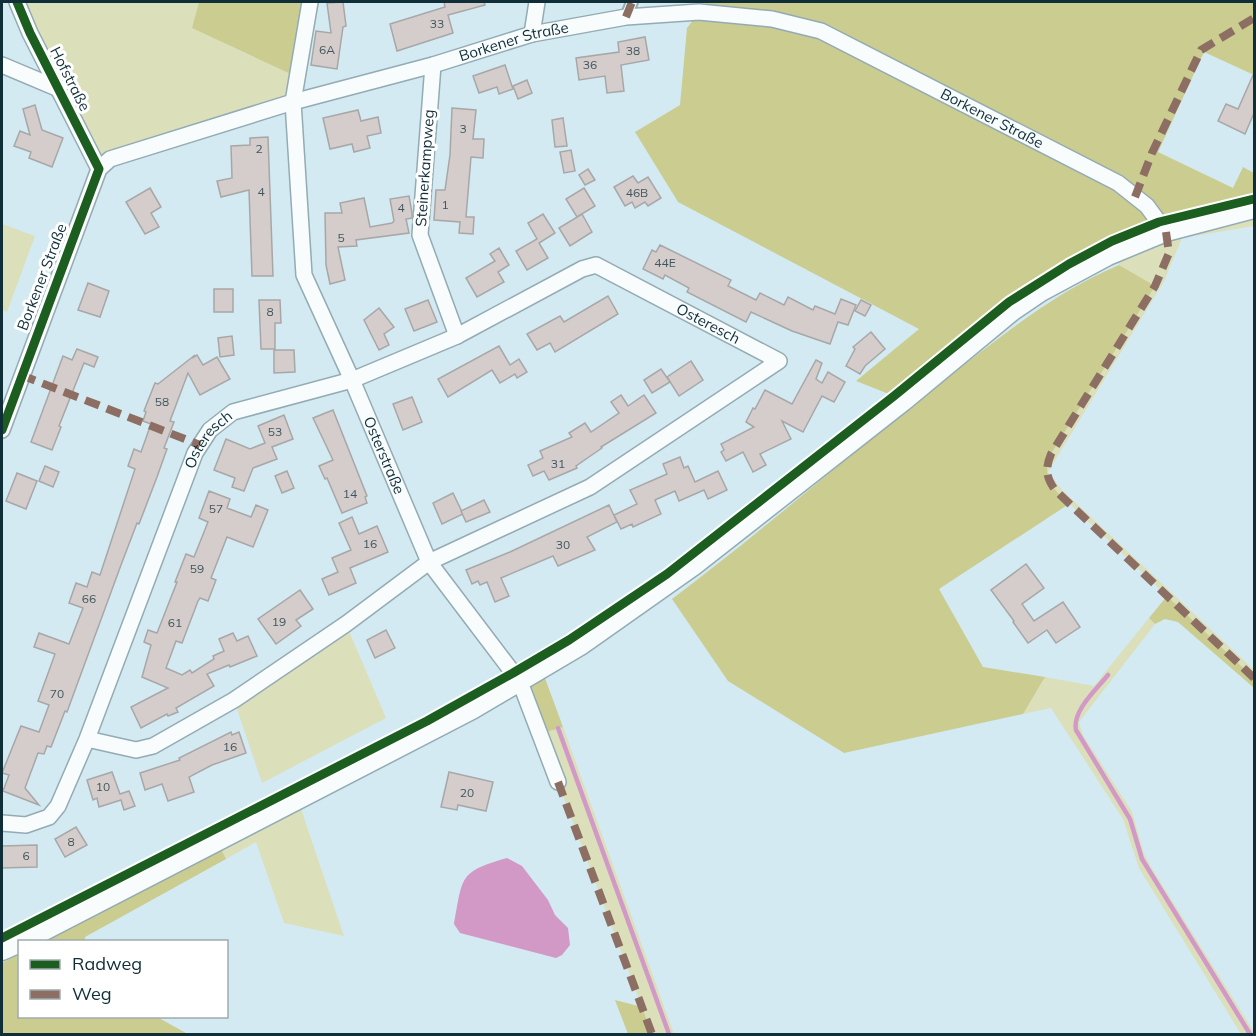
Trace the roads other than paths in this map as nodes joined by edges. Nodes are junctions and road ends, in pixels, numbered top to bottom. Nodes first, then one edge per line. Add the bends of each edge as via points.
1 (17, 2) edge
2 (310, 2) edge
3 (537, 2) edge
4 (632, 2) edge
5 (626, 17) junction
6 (532, 34) junction
7 (433, 65) junction
8 (2, 69) edge
9 (59, 89) junction
10 (293, 102) junction
11 (99, 169) junction
12 (1254, 209) edge
13 (1166, 232) junction
14 (457, 336) junction
15 (352, 380) junction
16 (2, 430) edge
17 (429, 562) junction
18 (520, 682) junction
19 (87, 739) junction
20 (558, 782) dead end
21 (2, 822) edge
22 (25, 940) edge
23 (18, 943) edge
24 (2, 951) edge

1 - 9 street, Hofstraße
2 - 10 street
3 - 6 street
4 - 5 street
5 - 6 street, Borkener Straße
5 - 13 street, Borkener Straße via 699,12 821,30 1118,183 1147,206
6 - 7 street, Borkener Straße
7 - 10 street, Borkener Straße
7 - 14 street, Steinerkampweg via 420,235
8 - 9 street
9 - 11 street, Hofstraße
10 - 11 street, Borkener Straße via 110,159
10 - 15 street, Osterstraße via 304,275
11 - 16 street, Borkener Straße
12 - 13 street
13 - 18 street via 1072,273 1032,298 694,566 582,645
14 - 15 street, Osteresch
14 - 17 street, Osteresch via 596,265 778,361 590,488
15 - 17 street, Osterstraße
15 - 19 street, Osteresch via 233,412 210,430 195,453
17 - 18 street, Osterstraße
17 - 19 street, Osteresch via 234,700 153,746 136,750
18 - 20 street, Osterstraße
18 - 22 street
19 - 21 street, Osteresch via 68,788 49,817 26,825
23 - 24 street

